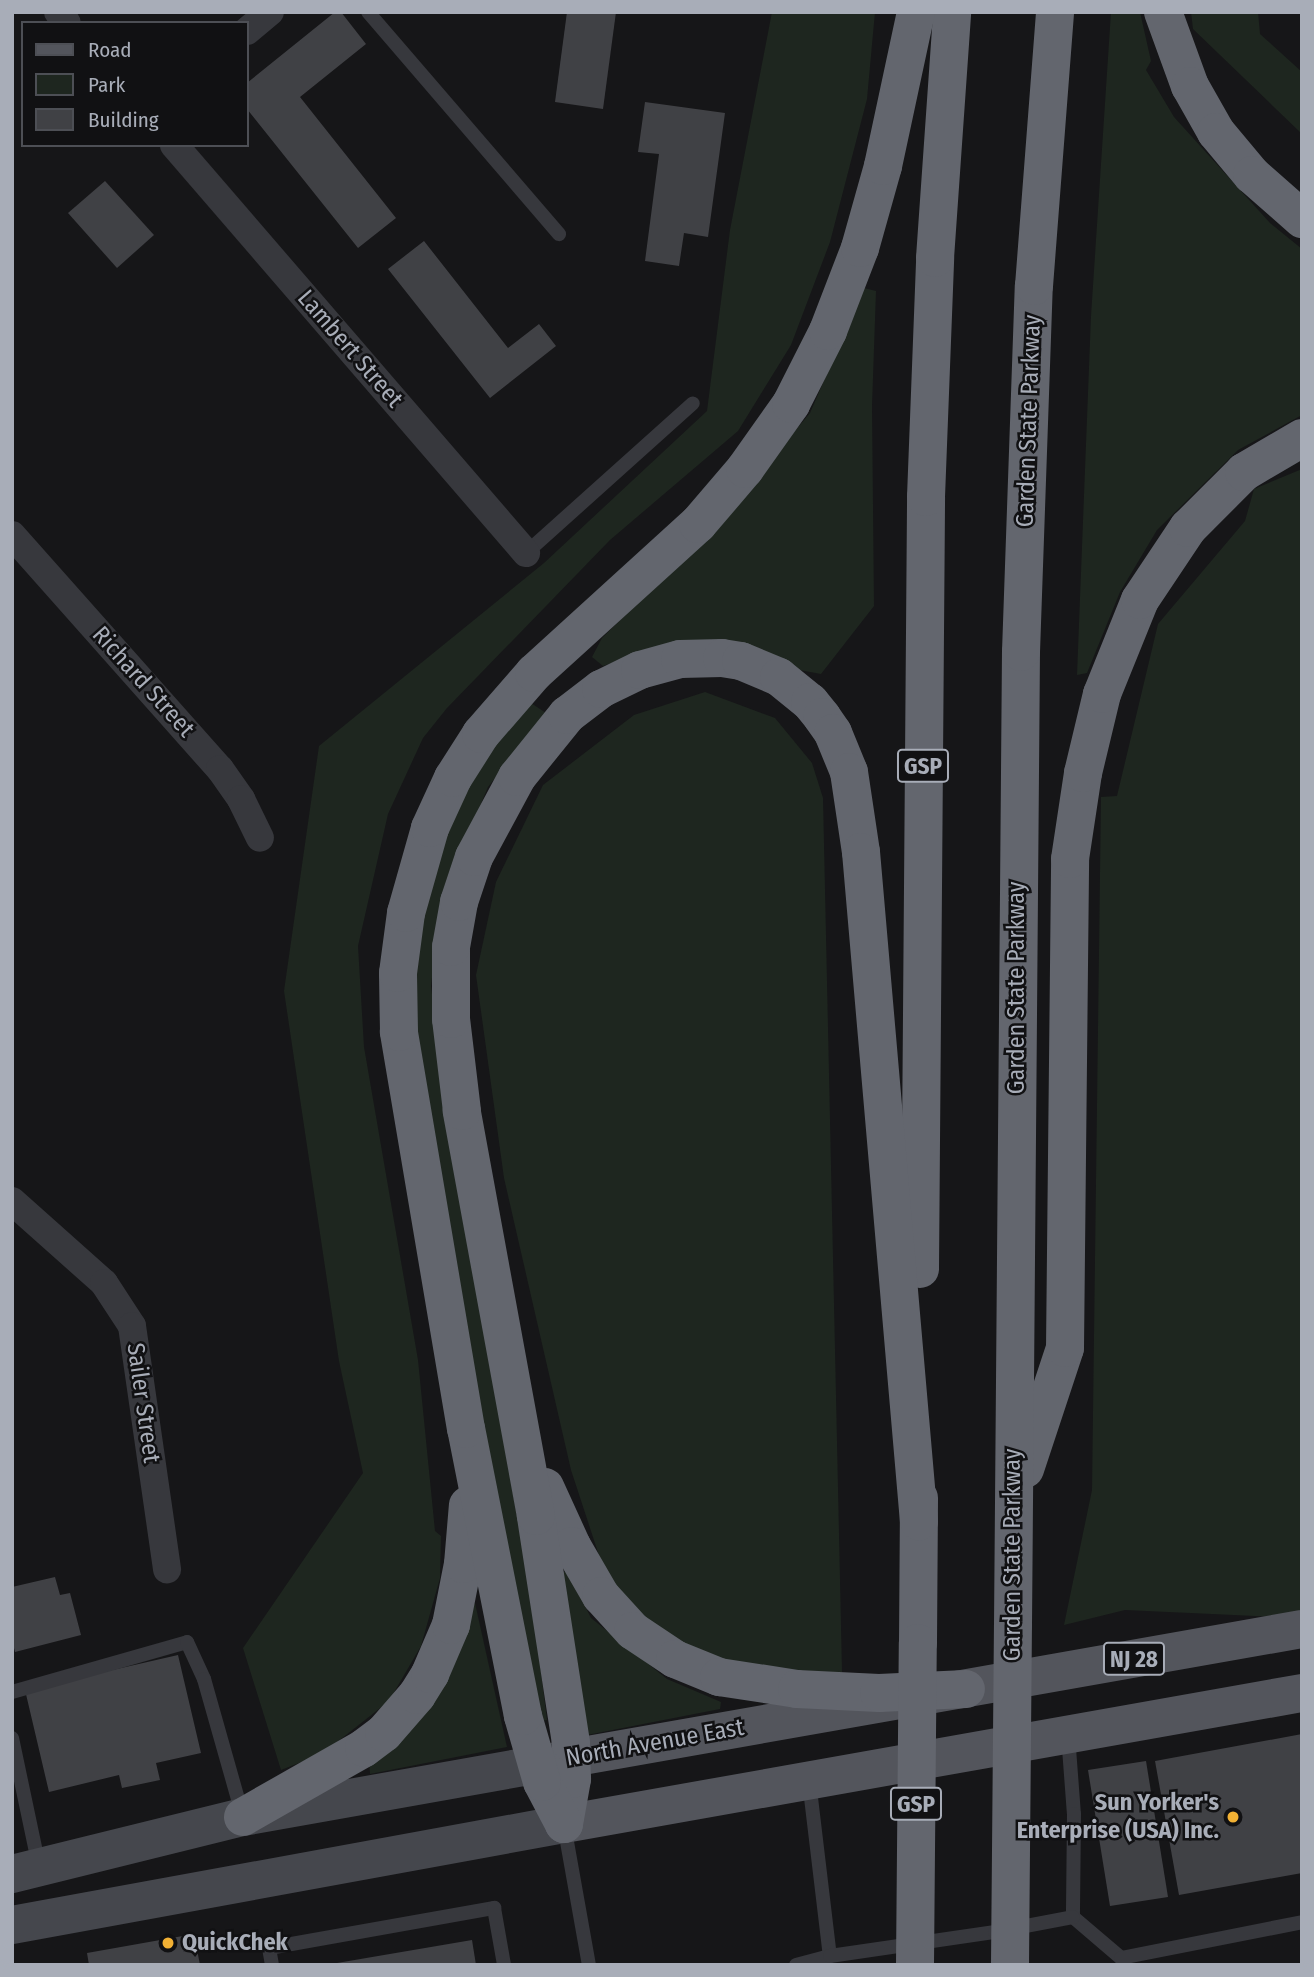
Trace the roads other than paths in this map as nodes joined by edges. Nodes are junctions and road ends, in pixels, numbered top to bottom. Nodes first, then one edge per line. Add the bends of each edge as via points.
1 (270, 12) edge
2 (368, 12) edge
3 (916, 12) edge
4 (953, 12) edge
5 (1055, 12) edge
6 (1163, 12) edge
7 (248, 30) edge
8 (176, 147) edge
9 (1302, 219) edge
10 (559, 234) dead end
11 (693, 403) dead end
12 (1302, 438) edge
13 (12, 535) edge
14 (526, 553) joint
15 (260, 838) dead end
16 (12, 1201) edge
17 (515, 1398) junction
18 (466, 1429) junction
19 (1013, 1504) junction
20 (919, 1521) junction
21 (167, 1570) dead end
22 (1302, 1629) edge
23 (966, 1689) junction
24 (12, 1692) edge
25 (1302, 1693) edge
26 (1068, 1735) junction
27 (12, 1738) edge
28 (554, 1761) junction
29 (809, 1781) junction
30 (243, 1817) junction
31 (564, 1824) junction
32 (26, 1870) edge
33 (1073, 1917) junction
34 (1302, 1922) edge
35 (12, 1925) edge
36 (830, 1956) junction
37 (272, 1965) edge
38 (504, 1965) edge
39 (589, 1965) edge
40 (796, 1965) edge
41 (915, 1965) edge
42 (1010, 1965) edge

1 - 7 street
2 - 10 lane
3 - 18 highway via 860,248 828,331 790,404 698,524 534,673 497,714 453,778 419,856 401,943 399,1032
4 - 20 highway, GSP via 935,258 924,592
5 - 19 highway, Garden State Parkway via 1034,286 1023,583
6 - 9 highway via 1190,86 1216,132 1252,175
8 - 14 street, Lambert Street
11 - 14 lane
12 - 19 highway via 1244,472 1188,528 1140,600 1102,694 1083,773 1070,859 1065,1348
13 - 15 street, Richard Street via 220,769
16 - 21 street, Sailer Street via 104,1283 132,1326
17 - 20 highway via 458,1078 449,971 459,902 501,803 535,751 567,715 601,689 640,670 680,659 741,661 779,677 810,702 833,733 854,793
17 - 23 highway via 541,1478 586,1571 616,1615 654,1647 719,1676 767,1685 879,1693
17 - 28 highway via 558,1651
18 - 28 highway
18 - 30 highway via 463,1564 451,1625 430,1674 401,1716 364,1748
19 - 42 highway, Garden State Parkway, bridge
20 - 41 highway, GSP, bridge
22 - 23 main road, North Avenue East / NJ 28
23 - 28 main road, North Avenue East / NJ 28
24 - 30 lane via 187,1642 204,1679
25 - 26 main road
26 - 29 main road
26 - 33 lane via 1074,1814
27 - 32 lane
28 - 30 main road, North Avenue East / NJ 28
28 - 31 highway via 570,1801
29 - 31 main road
29 - 36 lane
30 - 32 main road, North Avenue East / NJ 28
31 - 35 main road
31 - 39 lane
33 - 34 lane via 1121,1958
33 - 36 lane
36 - 40 lane
37 - 38 lane via 269,1948 494,1908

